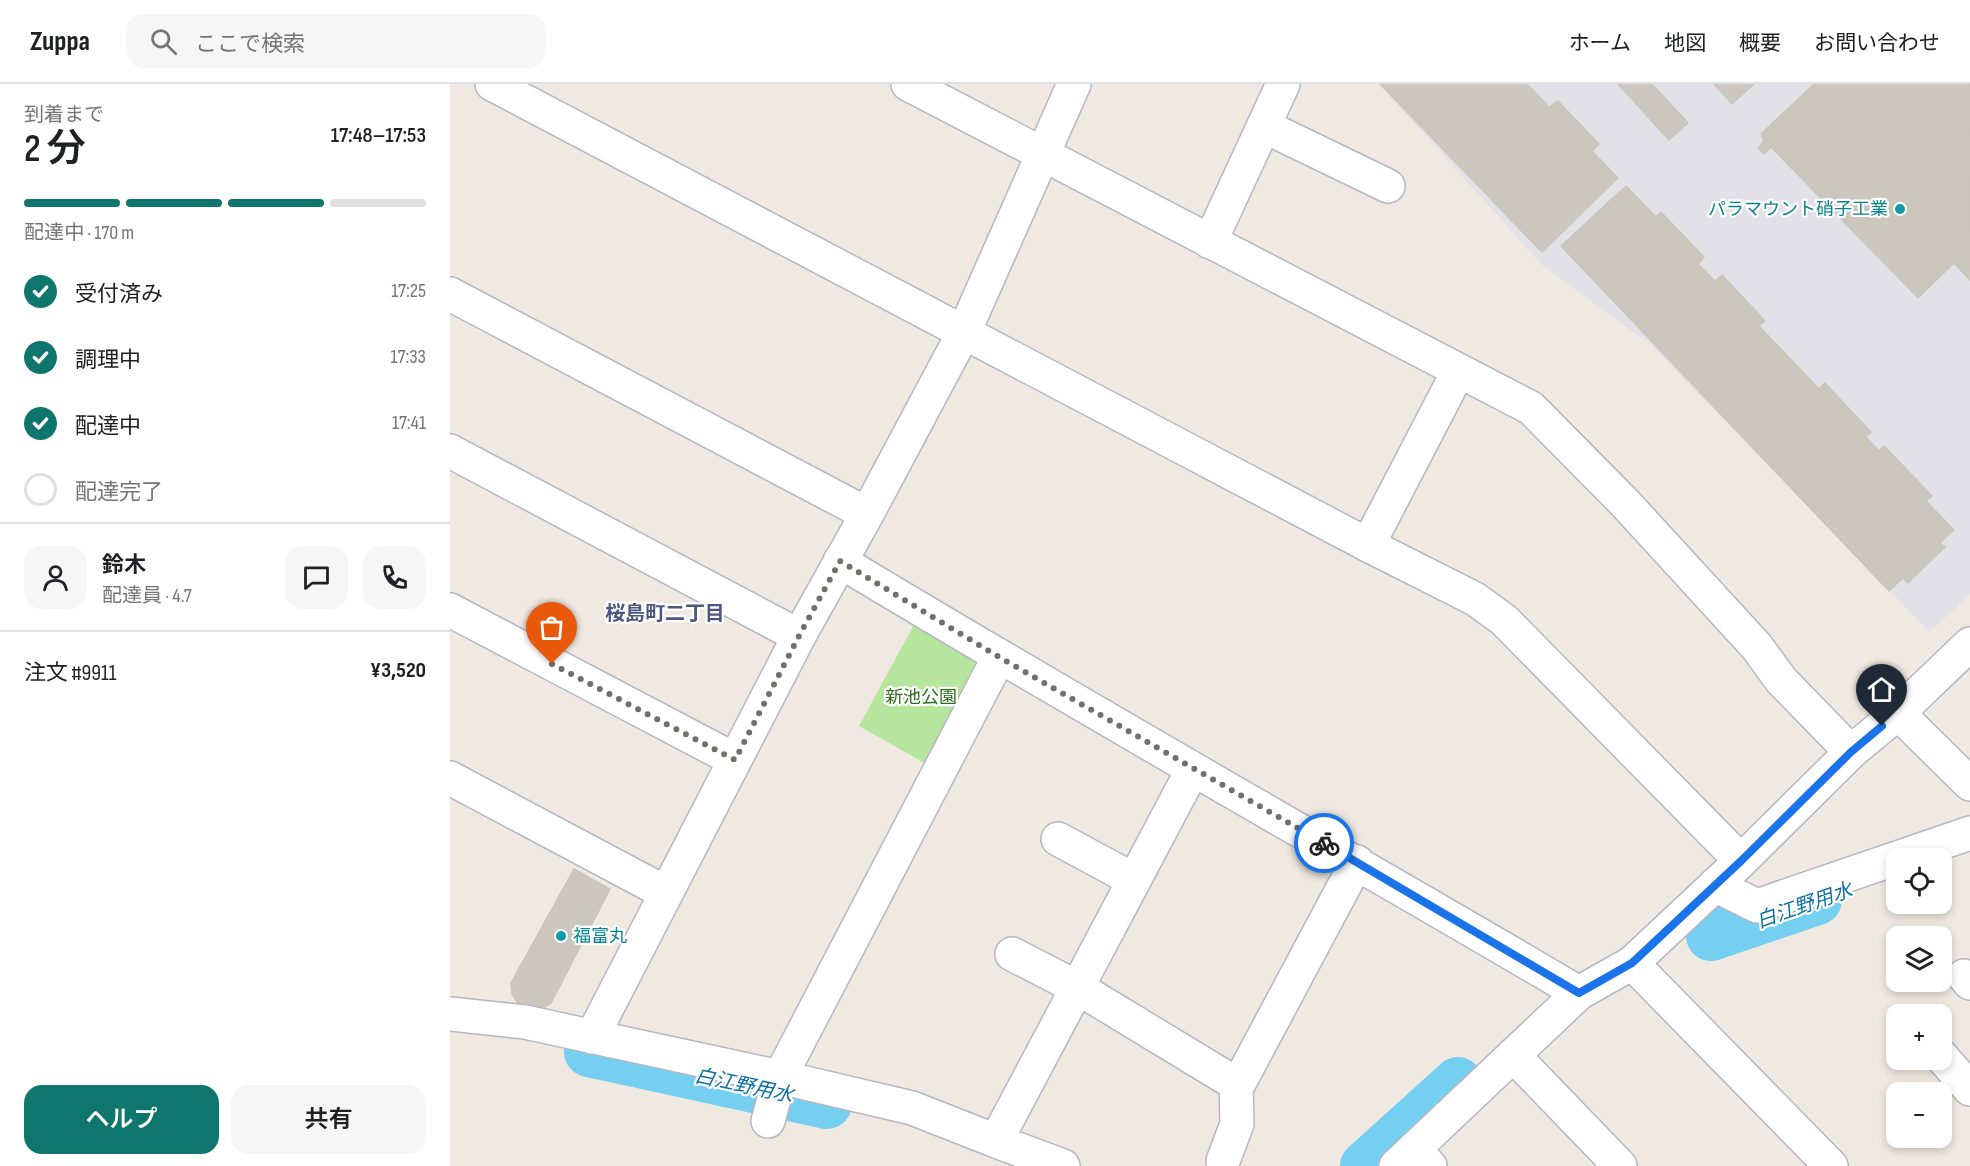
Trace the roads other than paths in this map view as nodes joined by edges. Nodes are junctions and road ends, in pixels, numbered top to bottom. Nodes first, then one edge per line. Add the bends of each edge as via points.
1 (492, 84) edge
2 (908, 84) edge
3 (1074, 84) edge
4 (1283, 84) edge
5 (1264, 126) junction
6 (1043, 155) junction
7 (1388, 186) dead end
8 (1210, 242) junction
9 (450, 294) edge
10 (964, 332) junction
11 (1458, 372) junction
12 (450, 451) edge
13 (867, 514) junction
14 (1368, 545) junction
15 (840, 561) junction
16 (450, 610) edge
17 (799, 636) junction
18 (1970, 644) edge
19 (999, 657) junction
20 (1898, 713) junction
21 (1851, 752) junction
22 (735, 760) junction
23 (1193, 769) junction
24 (450, 778) edge
25 (1970, 784) edge
26 (1970, 833) edge
27 (1058, 839) dead end
28 (1741, 861) junction
29 (1357, 862) junction
30 (1134, 880) junction
31 (1715, 885) junction
32 (666, 893) junction
33 (1012, 954) dead end
34 (1632, 963) junction
35 (1078, 988) junction
36 (1579, 993) junction
37 (450, 1014) edge
38 (592, 1037) junction
39 (1513, 1055) junction
40 (1952, 1069) edge
41 (778, 1080) junction
42 (1236, 1083) junction
43 (1970, 1089) edge
44 (768, 1121) dead end
45 (996, 1141) junction
46 (1413, 1160) edge
47 (1223, 1161) dead end
48 (1063, 1166) edge
49 (1620, 1166) edge
50 (1831, 1166) edge

1 - 10 street
2 - 6 street
3 - 6 street
4 - 5 street
5 - 7 street
5 - 8 street
6 - 8 street
6 - 10 street
8 - 11 street
9 - 13 street
10 - 13 street
10 - 14 street
11 - 14 street
11 - 21 street via 1531,408 1625,503 1757,648 1781,680
12 - 17 street
13 - 15 street
14 - 28 street via 1475,599 1504,620
15 - 17 street
15 - 19 street
16 - 22 street
17 - 22 street
18 - 20 street
19 - 23 street
19 - 41 street
20 - 21 street
20 - 25 street
21 - 28 street
22 - 32 street
23 - 29 street
23 - 30 street
24 - 32 street
26 - 31 street via 1757,906
27 - 30 street
28 - 31 street
29 - 36 street
29 - 42 street
30 - 35 street
31 - 34 street
32 - 38 street
33 - 35 street
34 - 36 street
34 - 50 street
35 - 42 street
35 - 45 street
36 - 39 street
37 - 38 street via 525,1022
38 - 41 street
39 - 46 street
39 - 49 street
40 - 43 street
41 - 44 street
41 - 45 street via 912,1108
42 - 47 street via 1237,1124
45 - 48 street

